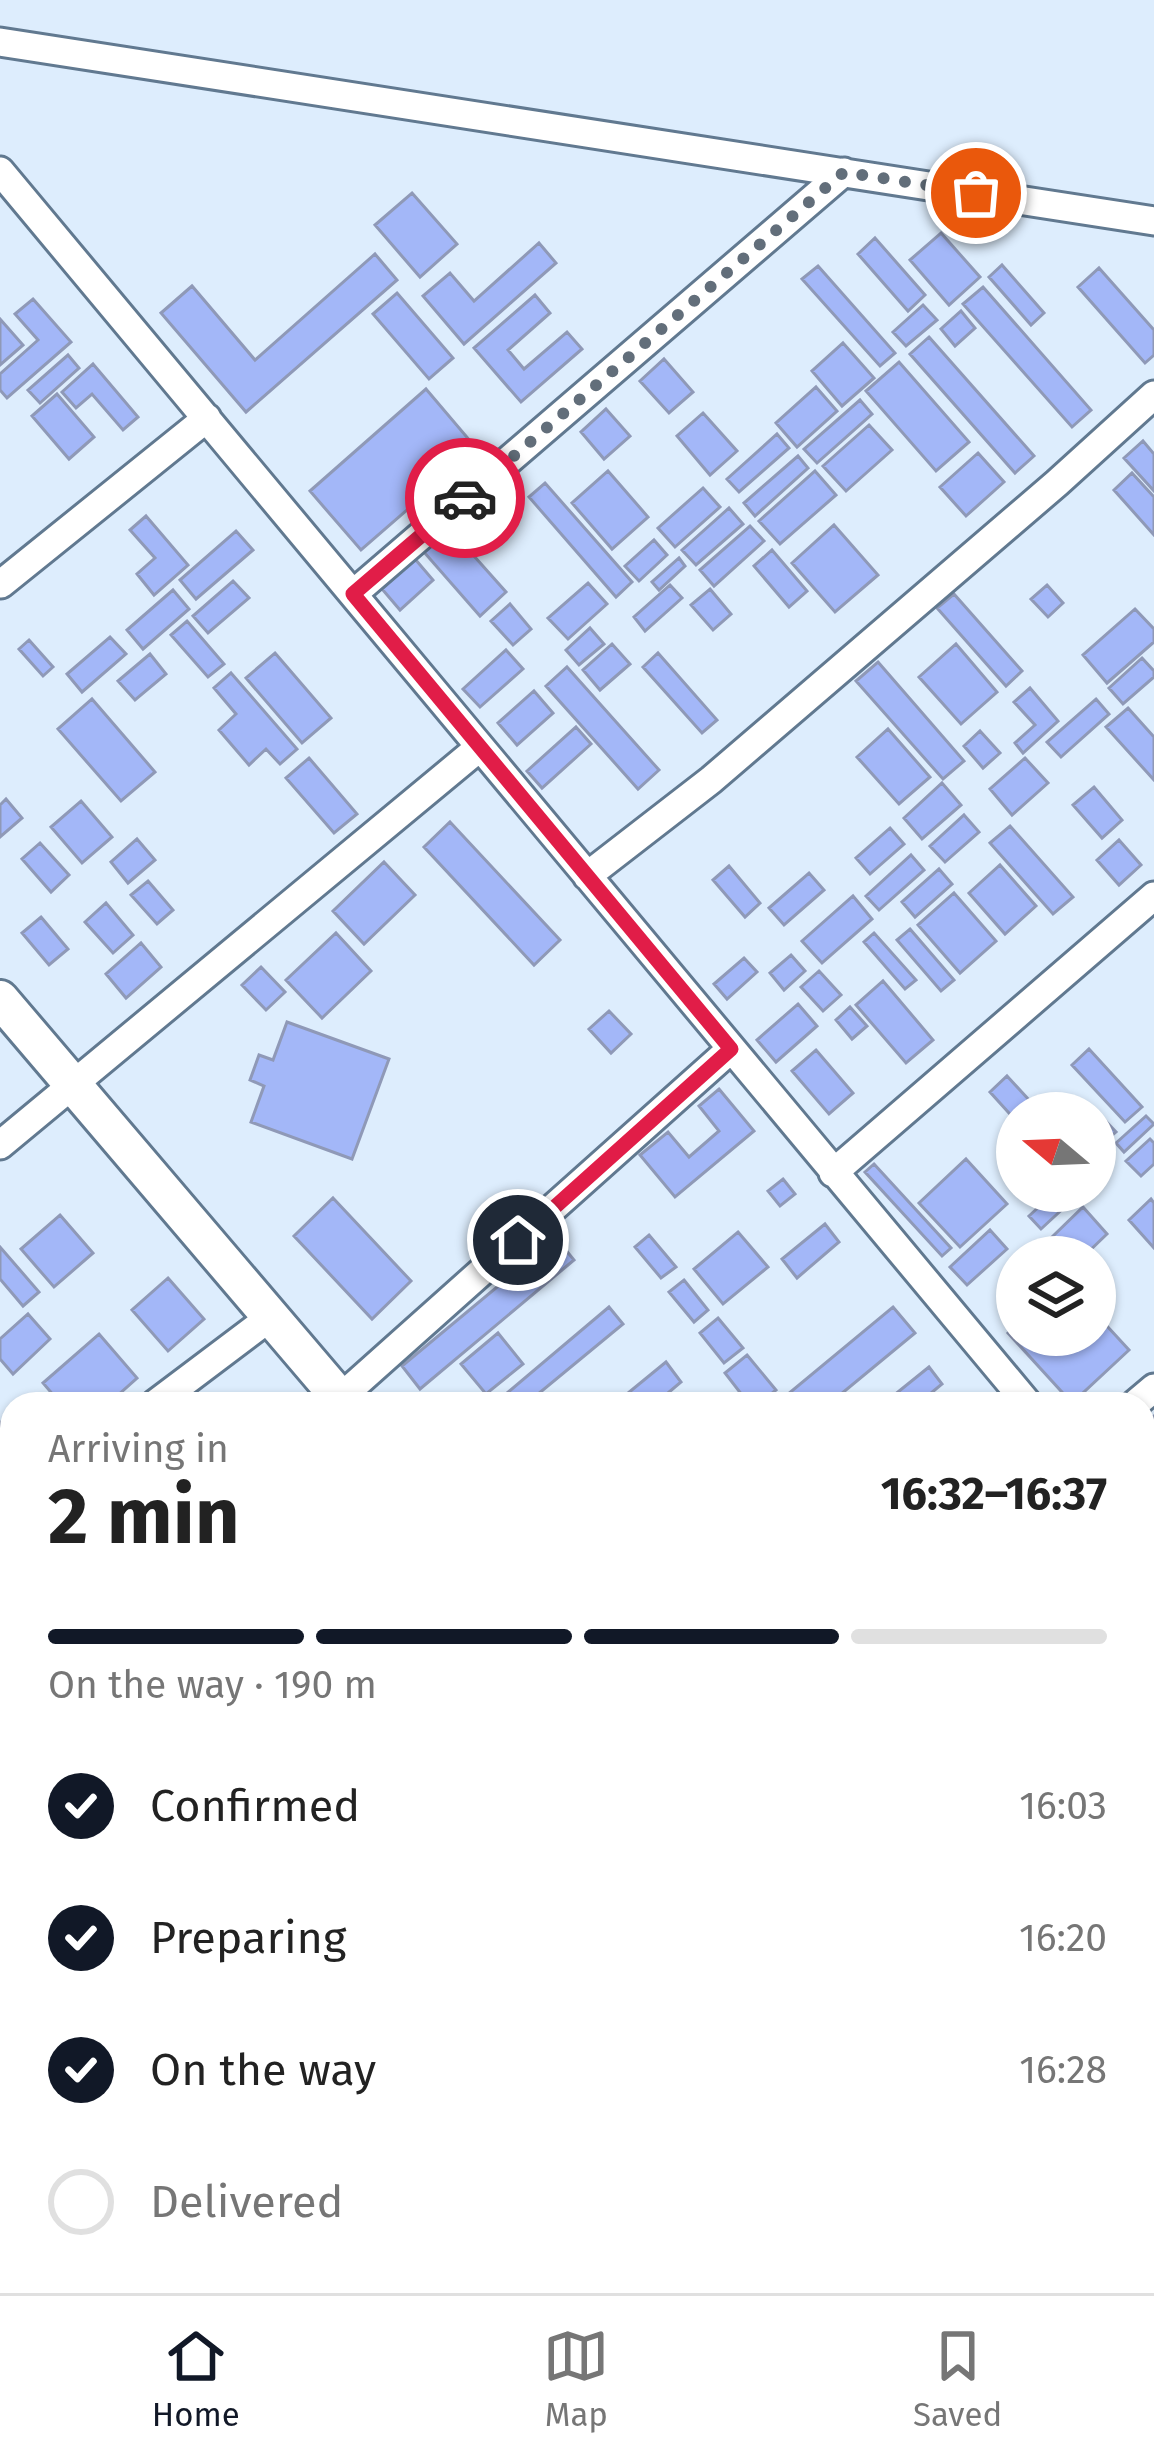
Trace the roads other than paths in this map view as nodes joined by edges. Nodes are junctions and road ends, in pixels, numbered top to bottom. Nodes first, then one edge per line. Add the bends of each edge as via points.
1 (0, 42) edge
2 (844, 172) junction
3 (4, 185) edge
4 (1154, 220) edge
5 (1154, 395) edge
6 (207, 418) junction
7 (1, 584) edge
8 (353, 594) junction
9 (480, 746) junction
10 (587, 876) junction
11 (1154, 896) edge
12 (0, 999) edge
13 (731, 1049) junction
14 (72, 1085) junction
15 (0, 1145) edge
16 (833, 1172) junction
17 (269, 1318) junction
18 (171, 1392) edge
19 (335, 1392) edge
20 (353, 1392) edge
21 (1018, 1392) edge

1 - 2 street
2 - 4 street
2 - 8 street
3 - 6 street
5 - 10 street via 712,780
6 - 7 street
6 - 8 street
8 - 9 street
9 - 10 street
9 - 14 street
10 - 13 street
11 - 16 street
12 - 14 street
13 - 16 street
13 - 20 street
14 - 15 street
14 - 17 street
16 - 21 street
17 - 18 street
17 - 19 street

